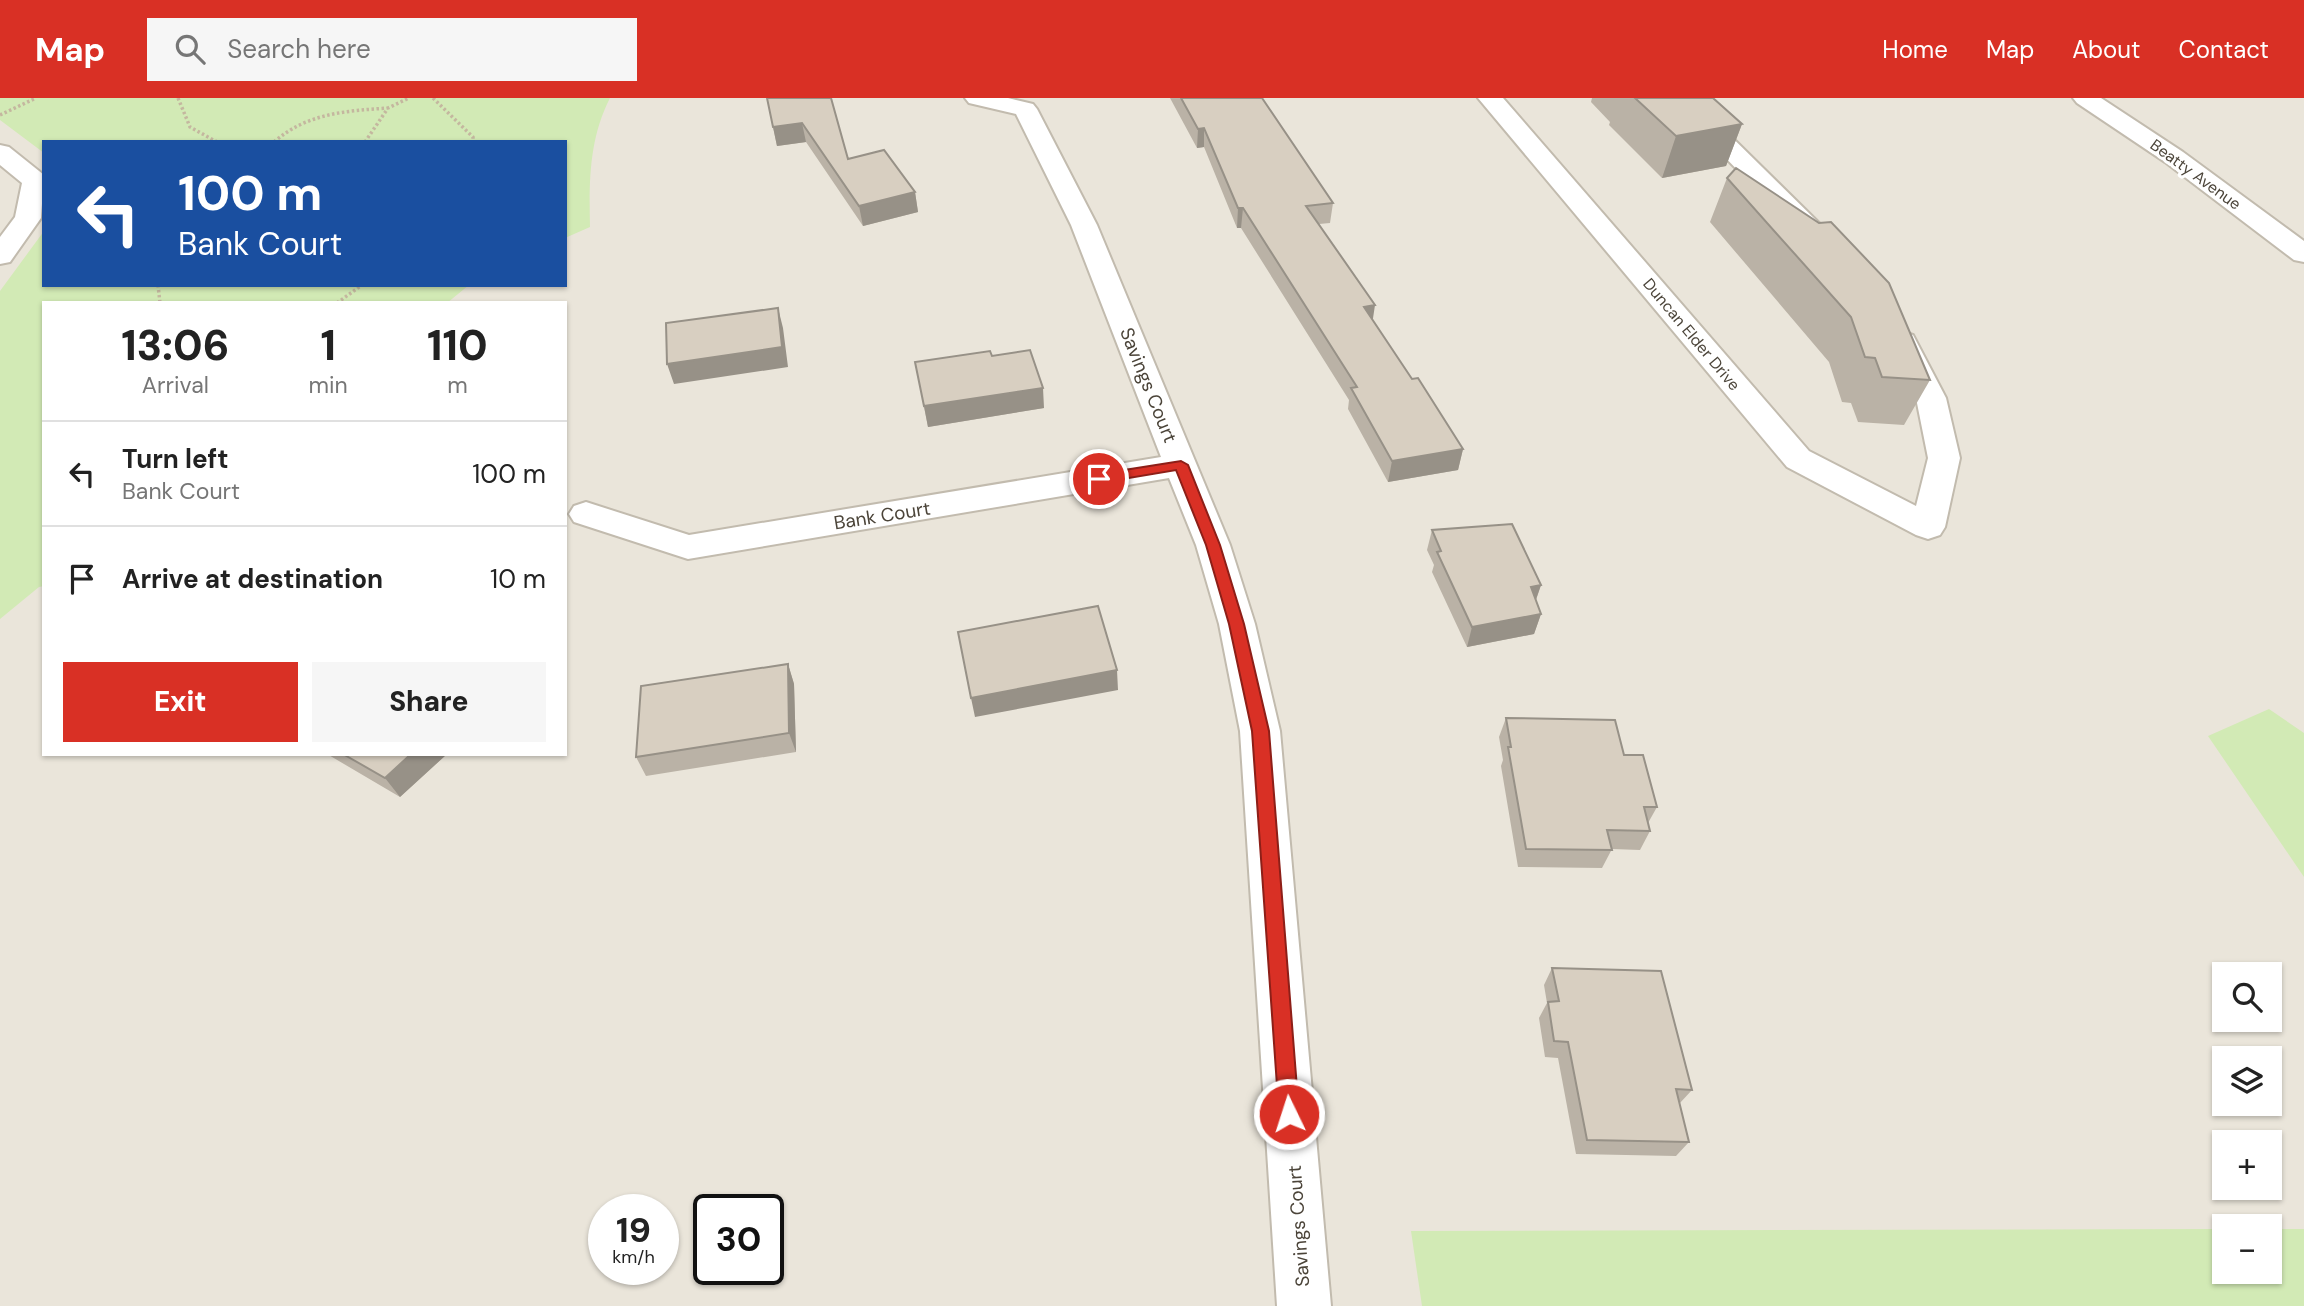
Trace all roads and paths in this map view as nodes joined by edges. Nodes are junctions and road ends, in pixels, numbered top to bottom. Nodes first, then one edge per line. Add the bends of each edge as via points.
1 (36, 98) edge
2 (178, 98) edge
3 (409, 98) edge
4 (433, 98) edge
5 (977, 98) edge
6 (1490, 98) edge
7 (1679, 98) edge
8 (2085, 98) edge
9 (388, 108) junction
10 (0, 115) edge
11 (213, 140) edge
12 (276, 140) edge
13 (368, 140) edge
14 (473, 140) edge
15 (0, 152) edge
16 (1830, 250) edge
17 (2304, 254) edge
18 (0, 256) edge
19 (359, 287) edge
20 (340, 301) edge
21 (1890, 321) edge
22 (1181, 465) junction
23 (586, 514) dead end
24 (1304, 1306) edge

1 - 10 path
2 - 11 path via 190,127
3 - 9 path
4 - 14 path
5 - 22 street, Savings Court via 1026,109 1084,225
6 - 21 street, Duncan Elder Drive via 1798,459 1928,527 1944,458 1931,398
7 - 16 street
8 - 17 street, Beatty Avenue via 2174,157
9 - 12 path via 307,118
9 - 13 path
15 - 18 street via 34,181 28,218
19 - 20 path
22 - 23 street, Bank Court via 688,547
22 - 24 street, Savings Court via 1233,610 1261,731

